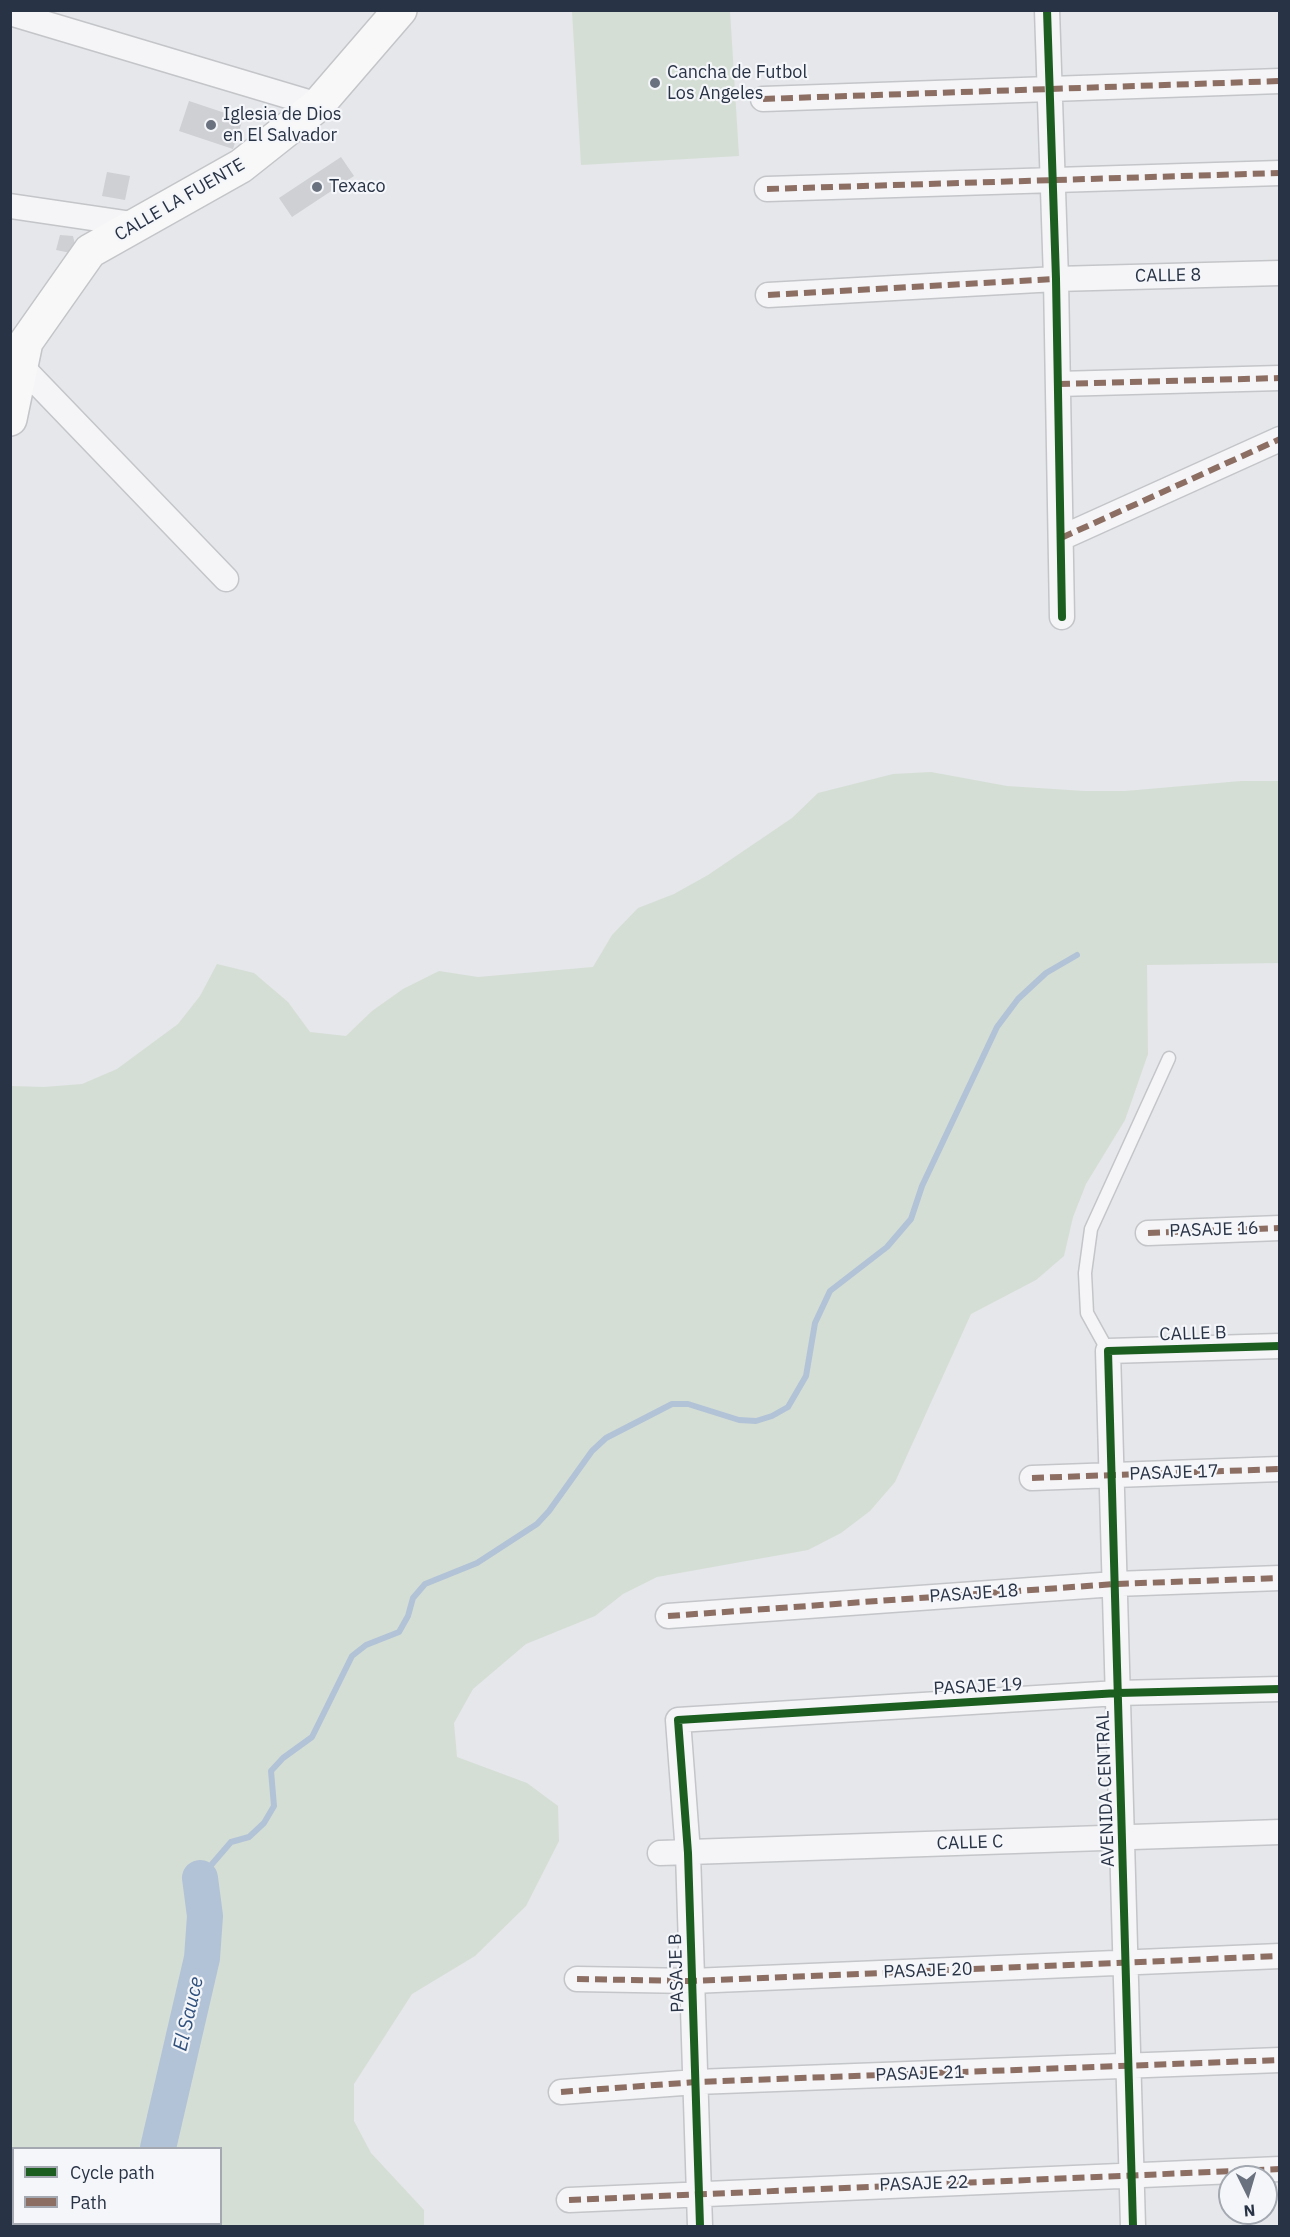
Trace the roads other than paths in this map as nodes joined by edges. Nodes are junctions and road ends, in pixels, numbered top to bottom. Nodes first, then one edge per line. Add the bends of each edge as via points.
1 (399, 10) edge
2 (1047, 10) edge
3 (10, 13) edge
4 (1280, 81) edge
5 (1050, 87) junction
6 (763, 99) dead end
7 (318, 105) junction
8 (1280, 173) edge
9 (1052, 178) junction
10 (767, 189) dead end
11 (10, 206) edge
12 (139, 225) junction
13 (1280, 273) edge
14 (1056, 279) junction
15 (768, 296) dead end
16 (19, 349) edge
17 (1280, 378) edge
18 (1058, 384) junction
19 (10, 419) edge
20 (1280, 439) edge
21 (1061, 538) junction
22 (226, 579) dead end
23 (1062, 617) dead end
24 (1169, 1058) dead end
25 (1280, 1228) edge
26 (1148, 1233) dead end
27 (1280, 1346) edge
28 (1108, 1351) junction
29 (1280, 1469) edge
30 (1112, 1476) junction
31 (1032, 1478) dead end
32 (1280, 1578) edge
33 (1115, 1584) junction
34 (668, 1616) dead end
35 (1280, 1689) edge
36 (1118, 1693) junction
37 (678, 1720) joint
38 (1280, 1832) edge
39 (1122, 1837) junction
40 (660, 1853) dead end
41 (688, 1853) junction
42 (1280, 1956) edge
43 (1126, 1963) junction
44 (577, 1978) dead end
45 (692, 1981) junction
46 (1280, 2060) edge
47 (1128, 2067) junction
48 (696, 2082) junction
49 (561, 2092) dead end
50 (1280, 2169) edge
51 (1132, 2176) junction
52 (699, 2194) junction
53 (569, 2200) dead end
54 (700, 2226) edge
55 (1133, 2226) edge

1 - 7 street, CALLE LA FUENTE
2 - 5 street
3 - 7 street
4 - 5 street
5 - 6 street
5 - 9 street
7 - 12 street, CALLE LA FUENTE via 241,166
8 - 9 street
9 - 10 street
9 - 14 street
11 - 12 street
12 - 16 street, CALLE LA FUENTE via 90,252
13 - 14 street, CALLE 8
14 - 15 street, CALLE 8
14 - 18 street
16 - 19 street, CALLE LA FUENTE
16 - 22 street
17 - 18 street
18 - 21 street
20 - 21 street
21 - 23 street
24 - 28 lane via 1091,1229 1085,1273 1087,1313
25 - 26 street, PASAJE 16
27 - 28 street, CALLE B
28 - 30 street, AVENIDA CENTRAL
29 - 30 street, PASAJE 17
30 - 31 street, PASAJE 17
30 - 33 street, AVENIDA CENTRAL
32 - 33 street, PASAJE 18
33 - 34 street, PASAJE 18
33 - 36 street, AVENIDA CENTRAL
35 - 36 street, PASAJE 19
36 - 37 street, PASAJE 19
36 - 39 street, AVENIDA CENTRAL
37 - 41 street, PASAJE B
38 - 39 street, CALLE C
39 - 41 street, CALLE C
39 - 43 street, AVENIDA CENTRAL
40 - 41 street, CALLE C
41 - 45 street, PASAJE B
42 - 43 street, PASAJE 20
43 - 45 street, PASAJE 20
43 - 47 street, AVENIDA CENTRAL
44 - 45 street, PASAJE 20
45 - 48 street, PASAJE B
46 - 47 street, PASAJE 21
47 - 48 street, PASAJE 21
47 - 51 street, AVENIDA CENTRAL
48 - 49 street, PASAJE 21
48 - 52 street, PASAJE B
50 - 51 street, PASAJE 22
51 - 52 street, PASAJE 22
51 - 55 street, AVENIDA CENTRAL
52 - 53 street, PASAJE 22
52 - 54 street, PASAJE B

